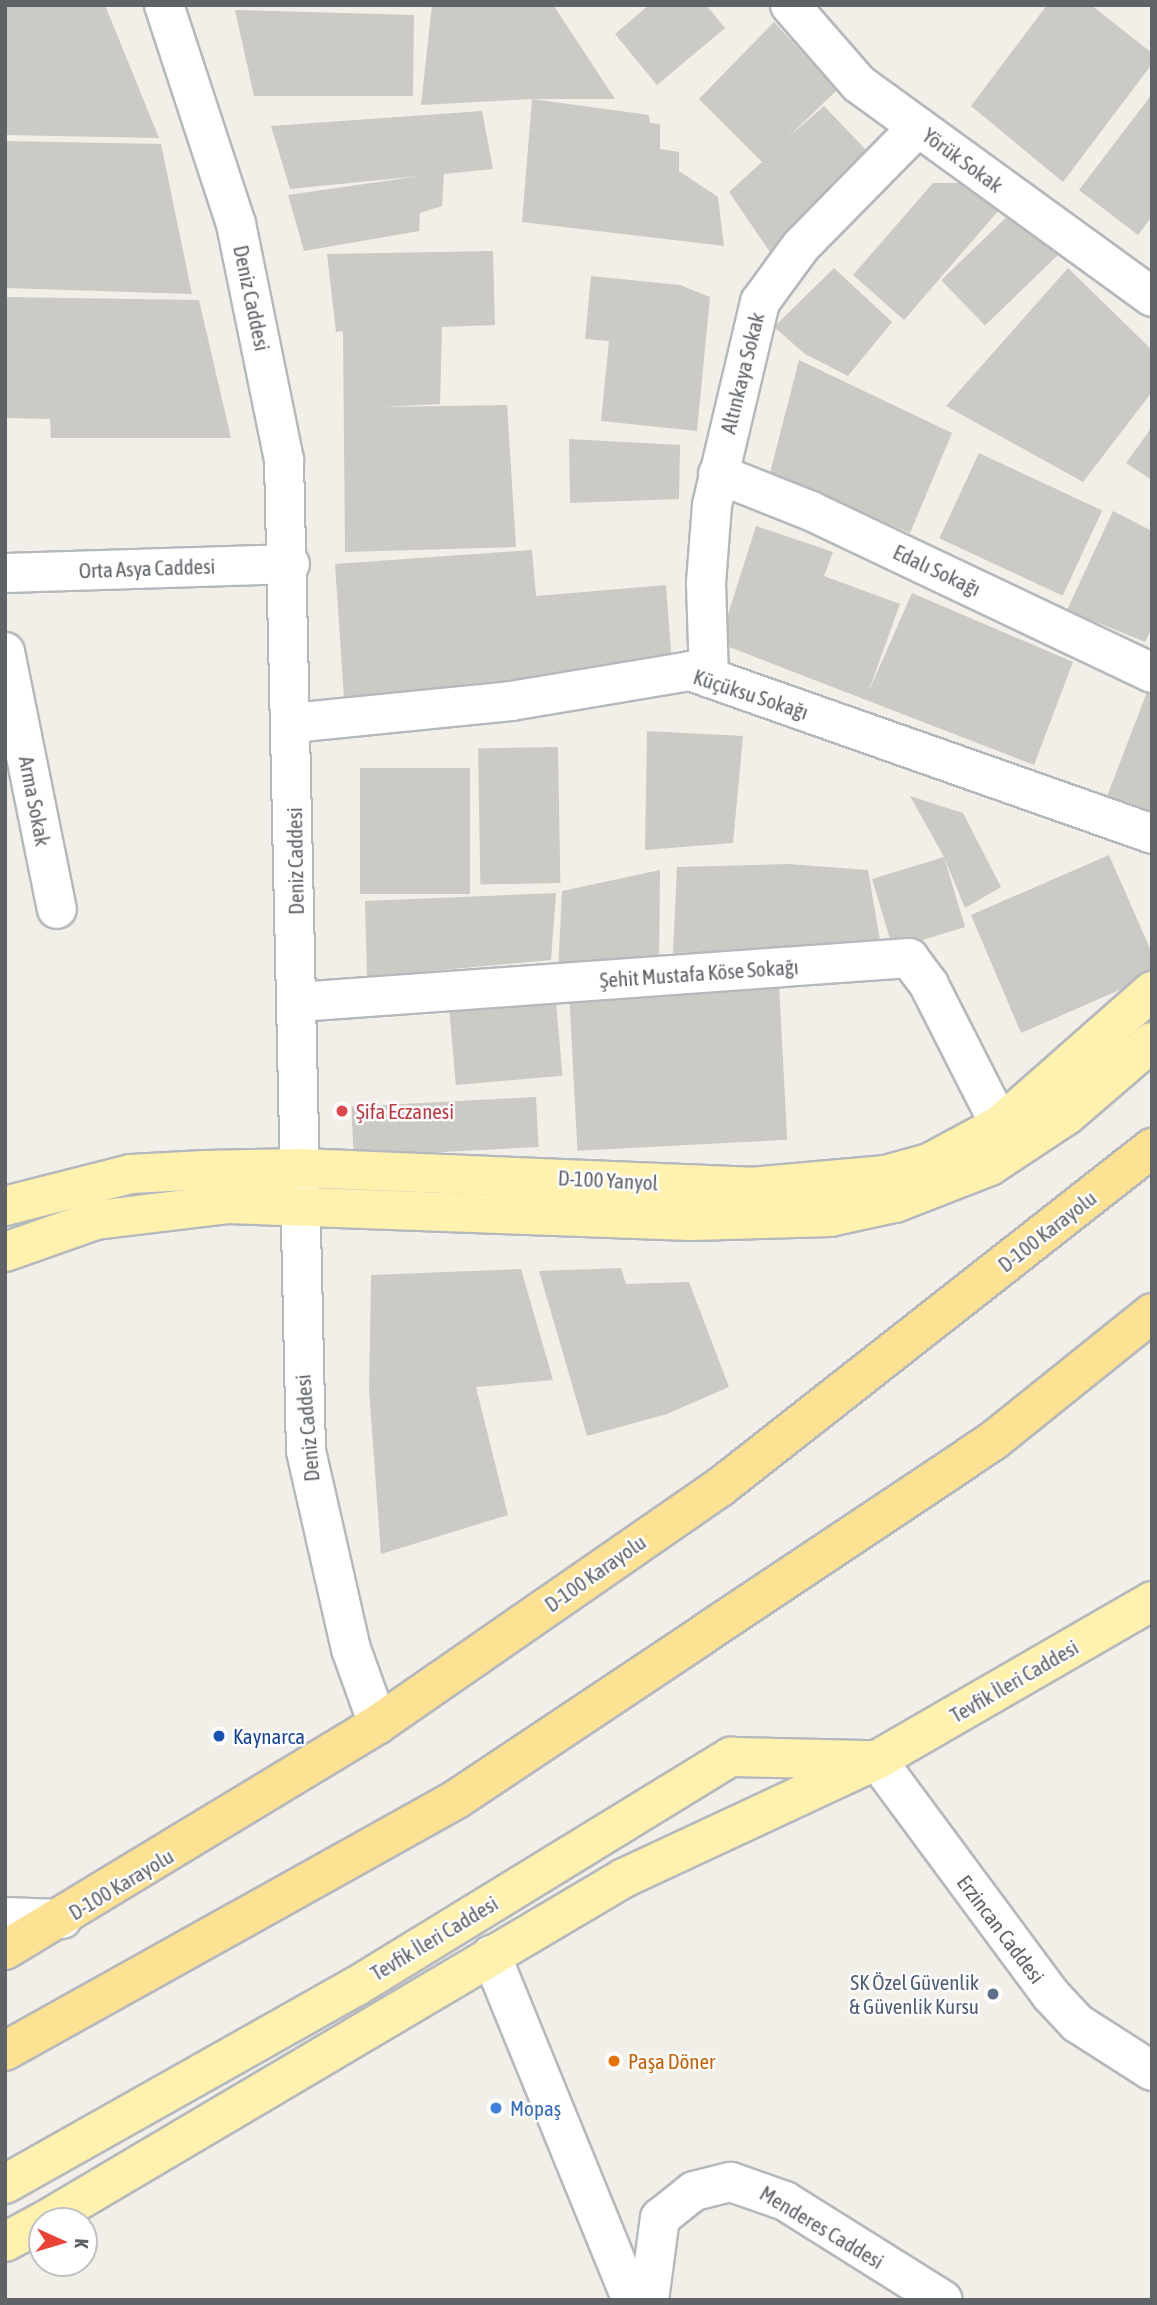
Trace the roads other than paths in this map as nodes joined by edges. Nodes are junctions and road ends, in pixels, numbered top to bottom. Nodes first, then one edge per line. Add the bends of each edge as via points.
1 (164, 5) edge
2 (790, 5) edge
3 (918, 127) junction
4 (1152, 298) edge
5 (719, 474) junction
6 (290, 564) junction
7 (5, 573) edge
8 (5, 652) edge
9 (1152, 673) edge
10 (709, 678) junction
11 (292, 723) junction
12 (1152, 834) edge
13 (57, 909) dead end
14 (1152, 991) edge
15 (298, 1002) junction
16 (1152, 1042) edge
17 (1000, 1125) junction
18 (1152, 1148) edge
19 (301, 1186) junction
20 (5, 1206) edge
21 (5, 1252) edge
22 (1152, 1313) edge
23 (1152, 1601) edge
24 (378, 1724) junction
25 (877, 1760) junction
26 (5, 1917) edge
27 (62, 1919) junction
28 (5, 1950) edge
29 (491, 1955) junction
30 (5, 2051) edge
31 (1152, 2071) edge
32 (5, 2184) edge
33 (68, 2207) edge
34 (28, 2230) edge
35 (5, 2242) edge
36 (632, 2300) edge
37 (649, 2300) edge
38 (943, 2300) edge

1 - 6 street, Deniz Caddesi via 236,224 284,460
2 - 3 street, Yörük Sokak via 859,84
3 - 4 street, Yörük Sokak
3 - 5 street, Altınkaya Sokak via 801,246 760,302
5 - 9 street, Edalı Sokağı via 811,511
5 - 10 street, Altınkaya Sokak via 706,583
6 - 7 street, Orta Asya Caddesi
6 - 11 street, Deniz Caddesi
8 - 13 street, Arma Sokak
10 - 11 street, Küçüksu Sokağı via 690,671 511,701
10 - 12 street, Küçüksu Sokağı
11 - 15 street, Deniz Caddesi
14 - 17 main road, D-100 Yanyol
15 - 17 street, Şehit Mustafa Köse Sokağı via 909,958
15 - 19 street, Deniz Caddesi
16 - 19 main road, D-100 Yanyol via 1067,1115 990,1166 895,1203 830,1217 691,1222
17 - 19 main road, D-100 Yanyol via 929,1163 821,1183 751,1187
18 - 24 highway, D-100 Karayolu via 719,1488
19 - 20 main road, D-100 Yanyol via 131,1174
19 - 21 main road, D-100 Yanyol via 96,1220
19 - 24 street, Deniz Caddesi via 306,1451 346,1629
22 - 30 highway via 993,1441 457,1799
23 - 25 main road, Tevfik İleri Caddesi
24 - 27 highway, D-100 Karayolu
25 - 29 main road, Tevfik İleri Caddesi via 624,1878
25 - 31 street, Erzincan Caddesi via 1050,1994 1077,2023
25 - 32 main road, Tevfik İleri Caddesi via 731,1757 355,1987
26 - 27 street
27 - 28 highway, D-100 Karayolu
29 - 33 main road, Tevfik İleri Caddesi
29 - 36 street
34 - 35 main road, Tevfik İleri Caddesi
37 - 38 street, Menderes Caddesi via 660,2218 694,2190 731,2182 785,2201

